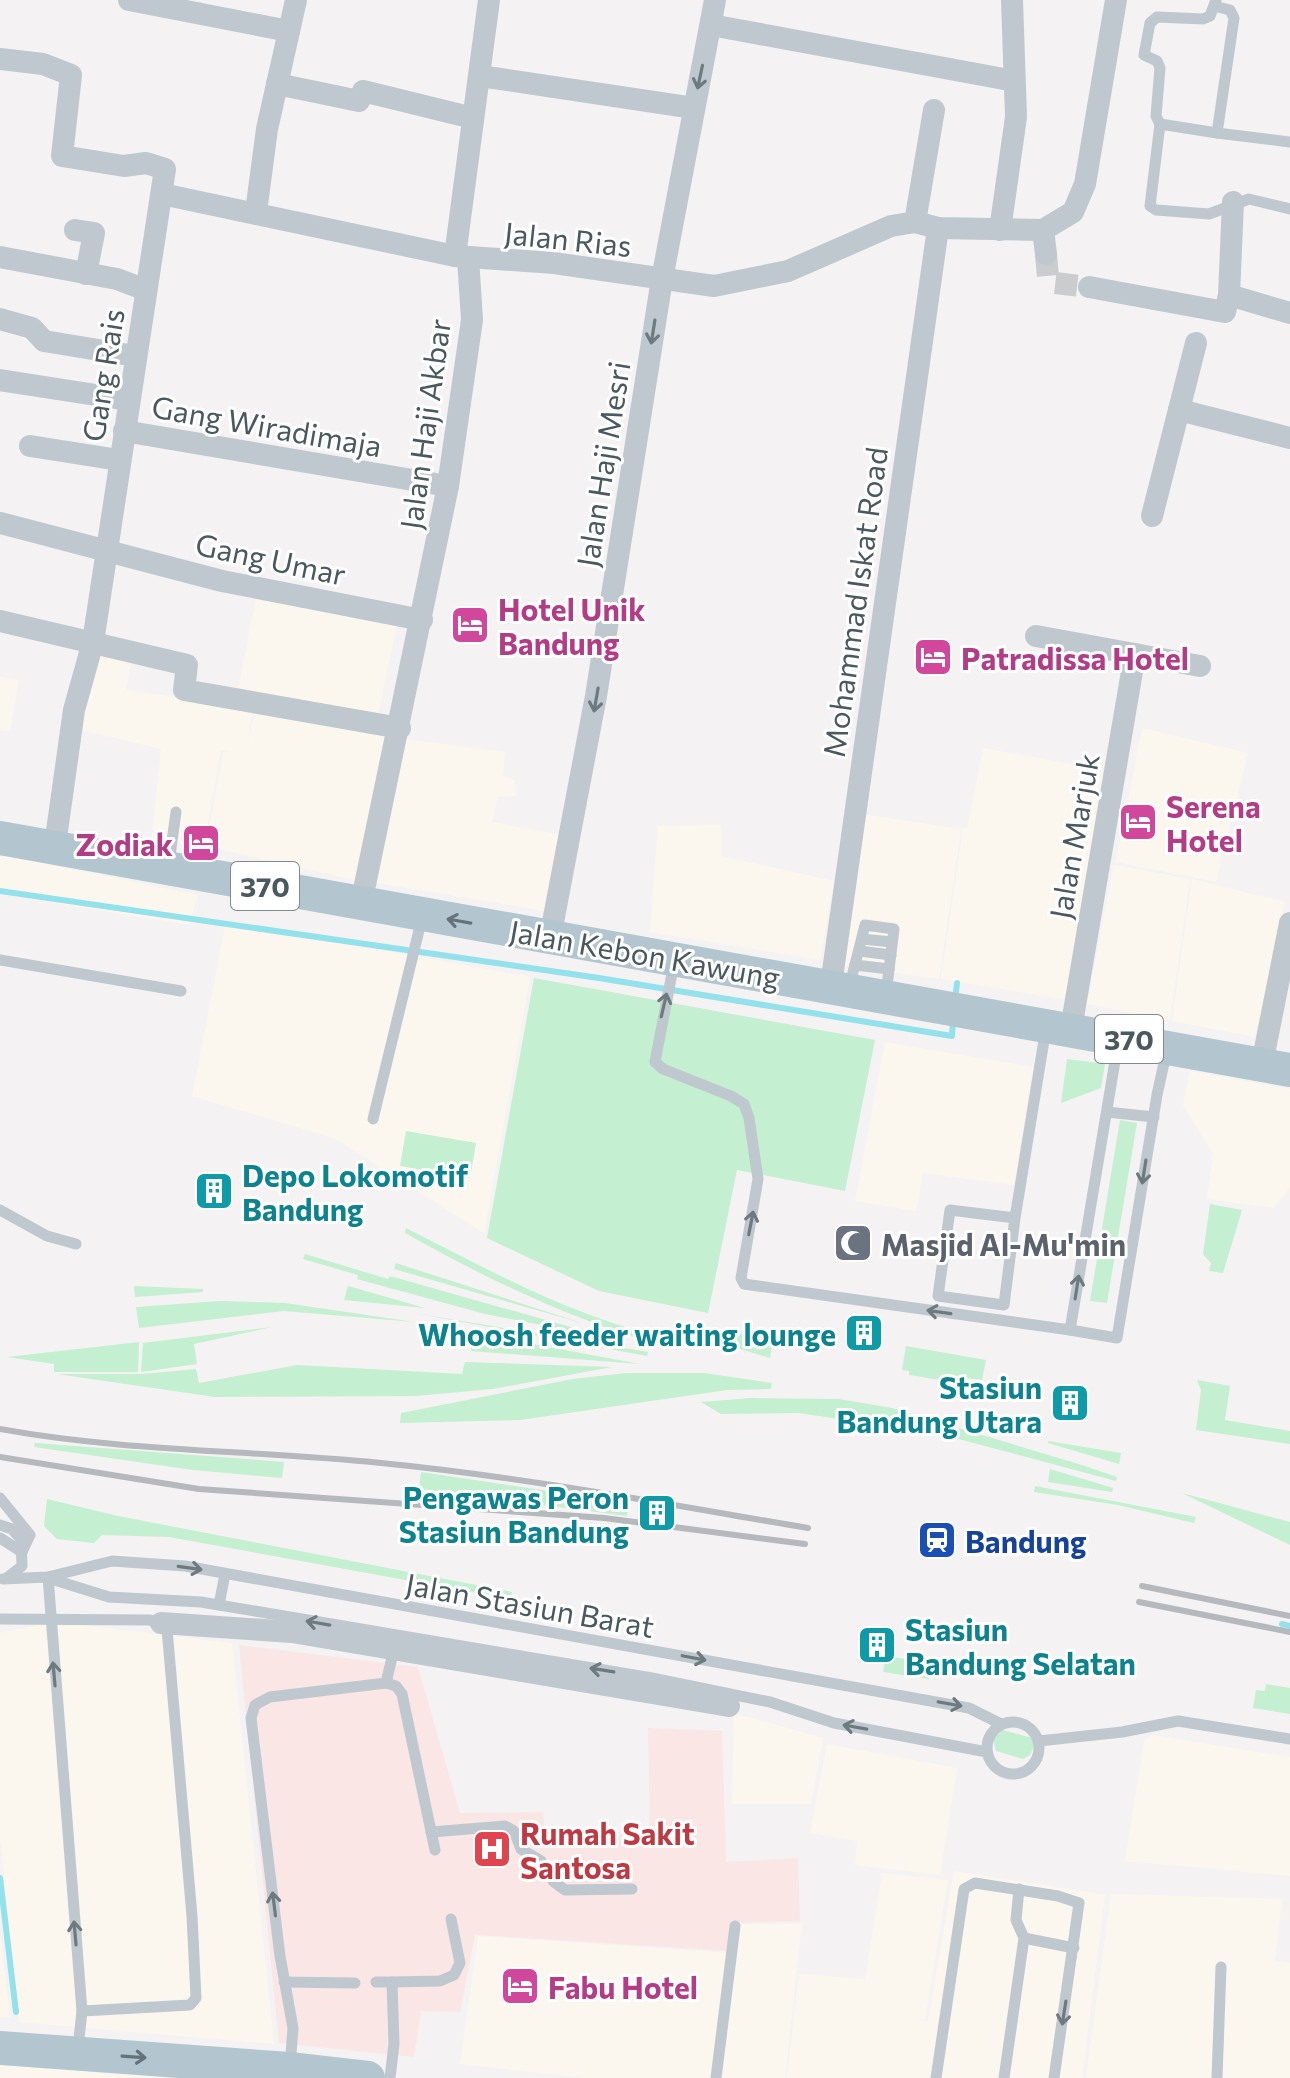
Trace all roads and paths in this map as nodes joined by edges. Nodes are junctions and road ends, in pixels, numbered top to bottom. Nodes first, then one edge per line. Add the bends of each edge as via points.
1 (129, 0) edge
2 (296, 0) edge
3 (489, 0) edge
4 (715, 0) edge
5 (1012, 0) edge
6 (1116, 0) edge
7 (1215, 3) edge
8 (711, 25) junction
9 (289, 31) junction
10 (0, 59) edge
11 (480, 76) junction
12 (1004, 79) dead end
13 (277, 84) junction
14 (694, 108) junction
15 (934, 110) dead end
16 (473, 118) junction
17 (1160, 124) junction
18 (1217, 133) junction
19 (1290, 142) edge
20 (162, 194) junction
21 (1233, 202) junction
22 (1290, 209) edge
23 (256, 212) junction
24 (915, 222) junction
25 (938, 228) junction
26 (75, 230) dead end
27 (1000, 230) junction
28 (1043, 230) junction
29 (1046, 254) tunnel mouth
30 (0, 257) edge
31 (461, 257) junction
32 (86, 274) junction
33 (662, 279) junction
34 (1089, 287) tunnel mouth
35 (146, 290) junction
36 (1229, 295) junction
37 (1290, 313) edge
38 (0, 319) edge
39 (1196, 343) dead end
40 (135, 356) junction
41 (0, 380) edge
42 (128, 400) junction
43 (1179, 410) junction
44 (124, 431) junction
45 (1290, 438) edge
46 (30, 446) dead end
47 (119, 460) junction
48 (448, 486) junction
49 (1152, 516) dead end
50 (0, 523) edge
51 (107, 553) junction
52 (422, 620) junction
53 (0, 621) edge
54 (1036, 636) dead end
55 (93, 642) junction
56 (1135, 654) junction
57 (1200, 666) dead end
58 (400, 728) junction
59 (176, 812) dead end
60 (0, 838) edge
61 (55, 845) junction
62 (168, 868) junction
63 (361, 904) junction
64 (1290, 923) edge
65 (419, 929) junction
66 (550, 938) junction
67 (860, 945) junction
68 (892, 949) junction
69 (0, 960) edge
70 (673, 969) junction
71 (845, 979) junction
72 (887, 982) junction
73 (181, 991) dead end
74 (1059, 1027) junction
75 (1109, 1035) junction
76 (1181, 1049) junction
77 (1276, 1067) edge
78 (1107, 1112) junction
79 (1154, 1117) junction
80 (373, 1119) dead end
81 (0, 1210) edge
82 (1015, 1218) junction
83 (76, 1244) dead end
84 (1070, 1330) junction
85 (0, 1498) edge
86 (0, 1525) edge
87 (0, 1538) edge
88 (22, 1552) junction
89 (225, 1574) junction
90 (48, 1577) junction
91 (2, 1580) edge
92 (219, 1605) junction
93 (0, 1619) edge
94 (50, 1620) junction
95 (161, 1623) junction
96 (395, 1642) junction
97 (386, 1683) junction
98 (729, 1706) dead end
99 (1001, 1724) junction
100 (1290, 1739) edge
101 (1039, 1741) junction
102 (987, 1752) junction
103 (431, 1832) junction
104 (435, 1850) dead end
105 (632, 1889) dead end
106 (1019, 1889) junction
107 (451, 1919) dead end
108 (735, 1926) dead end
109 (1024, 1938) junction
110 (1074, 1948) junction
111 (1221, 1967) dead end
112 (284, 1982) junction
113 (376, 1982) dead end
114 (392, 1982) junction
115 (355, 1983) dead end
116 (82, 2011) junction
117 (0, 2048) edge
118 (78, 2053) junction
119 (289, 2069) junction
120 (351, 2077) edge
121 (390, 2078) edge
122 (716, 2078) edge
123 (936, 2078) edge
124 (1004, 2078) edge
125 (1054, 2078) edge
126 (1217, 2078) edge

1 - 9 street
2 - 9 street
3 - 11 street, Jalan Haji Akbar
4 - 8 street, Jalan Haji Mesri
5 - 27 street via 1016,117
6 - 28 street via 1085,184 1073,212
7 - 17 lane via 1203,19 1151,20 1144,55 1160,68
7 - 18 lane via 1234,18
8 - 12 street
8 -> 14 street, Jalan Haji Mesri
9 - 13 street
10 - 20 street via 43,64 71,75 62,156 165,169
11 - 14 street
11 - 16 street, Jalan Haji Akbar
13 - 16 street via 359,101 363,91
13 - 23 street
14 - 33 street, Jalan Haji Mesri
15 - 24 street
16 - 31 street, Jalan Haji Akbar
17 - 18 lane
17 - 21 lane via 1150,206 1209,214
18 - 19 lane
20 - 23 street
20 - 35 street, Gang Rais
21 - 22 lane via 1249,199
21 - 36 street
23 - 31 street
24 - 25 street
24 - 33 street, Jalan Rias via 879,229 817,261 746,282 693,286
25 - 27 street
25 - 71 street, Mohammad Iskat Road
26 - 32 street via 94,233
27 - 28 street
28 - 29 street
30 - 32 street
31 - 33 street, Jalan Rias via 554,263
31 - 48 street, Jalan Haji Akbar via 472,320
32 - 35 street
33 -> 66 street, Jalan Haji Mesri via 596,696
34 - 36 street via 1225,312
35 - 40 street, Gang Rais
36 - 37 street
38 - 40 street via 32,328 44,341
39 - 43 street
40 - 42 street, Gang Rais
41 - 42 street
42 - 44 street, Gang Rais
43 - 45 street
43 - 49 street
44 - 47 street, Gang Rais
44 - 48 street, Gang Wiradimaja
46 - 47 street
47 - 51 street, Gang Rais
48 - 52 street, Jalan Haji Akbar
50 - 51 street, Gang Umar
51 - 52 street, Gang Umar
51 - 55 street, Gang Rais
52 - 58 street, Jalan Haji Akbar
53 - 55 street
54 - 56 street
55 - 58 street via 187,665 184,690
55 - 61 street, Gang Rais via 74,710
56 - 57 street
56 - 74 street, Jalan Marjuk
58 - 63 street, Jalan Haji Akbar
59 - 62 lane
60 - 61 main road, Jalan Kebon Kawung / 370
61 - 62 main road, Jalan Kebon Kawung / 370
62 - 63 main road, Jalan Kebon Kawung / 370
63 - 65 main road, Jalan Kebon Kawung / 370
64 - 77 street
66 -> 65 main road, Jalan Kebon Kawung / 370
65 - 80 lane
66 - 70 main road, Jalan Kebon Kawung / 370
67 - 68 lane
67 - 68 lane via 865,925 894,929
67 - 71 lane
68 - 72 lane
69 - 73 lane
70 - 71 main road, Jalan Kebon Kawung / 370
84 -> 70 lane via 744,1284 758,1179 749,1118 744,1104 731,1096 655,1062
71 - 72 main road, Jalan Kebon Kawung / 370
72 - 74 main road, Jalan Kebon Kawung / 370 via 954,1007
74 - 75 main road, Jalan Kebon Kawung / 370
74 - 82 lane
75 - 76 main road, Jalan Kebon Kawung / 370
75 - 78 lane via 1116,1055
76 - 77 main road, Jalan Kebon Kawung / 370
76 - 79 lane via 1164,1063
78 - 79 lane
84 -> 78 lane
79 -> 84 lane via 1117,1338
81 - 83 lane via 47,1236
82 - 82 lane via 1004,1305 938,1296 950,1210
85 - 88 lane via 30,1535
86 - 88 lane via 21,1539
87 - 88 lane
88 - 91 lane via 22,1566
90 -> 89 lane, Jalan Stasiun Barat via 112,1561
89 - 92 lane
89 -> 99 lane, Jalan Stasiun Barat via 969,1708
90 - 91 lane, Jalan Stasiun Barat
90 - 92 lane, Jalan Stasiun Barat via 109,1597
90 - 94 lane
96 -> 92 lane, Jalan Stasiun Barat
93 - 94 lane
94 - 95 lane
116 -> 94 lane
95 - 96 street
95 - 116 lane via 167,1629 196,1998 190,2005
96 - 97 lane
96 - 98 street
102 -> 96 lane, Jalan Stasiun Barat via 834,1723 732,1694
97 - 103 lane via 402,1694
112 -> 97 lane via 251,1718 255,1705 270,1697
99 - 101 lane via 1025,1724
99 - 102 lane via 989,1736
100 - 101 lane via 1178,1721
101 - 102 lane via 1037,1759 1017,1774 994,1766
103 - 104 lane
103 - 105 lane via 505,1826 514,1831 521,1849 541,1861 565,1890
106 - 109 lane via 1016,1920
106 - 110 lane via 1075,1900 1081,1908
106 - 123 lane via 975,1883 964,1889
107 - 114 lane via 460,1963 454,1975 440,1981
108 - 122 lane
109 - 110 lane
109 - 124 lane
110 -> 125 lane
111 - 126 lane
112 - 115 lane
112 - 119 lane via 293,2033
113 - 114 lane
114 - 121 lane
116 - 118 lane
117 - 118 main road
118 -> 119 main road
119 - 120 main road

